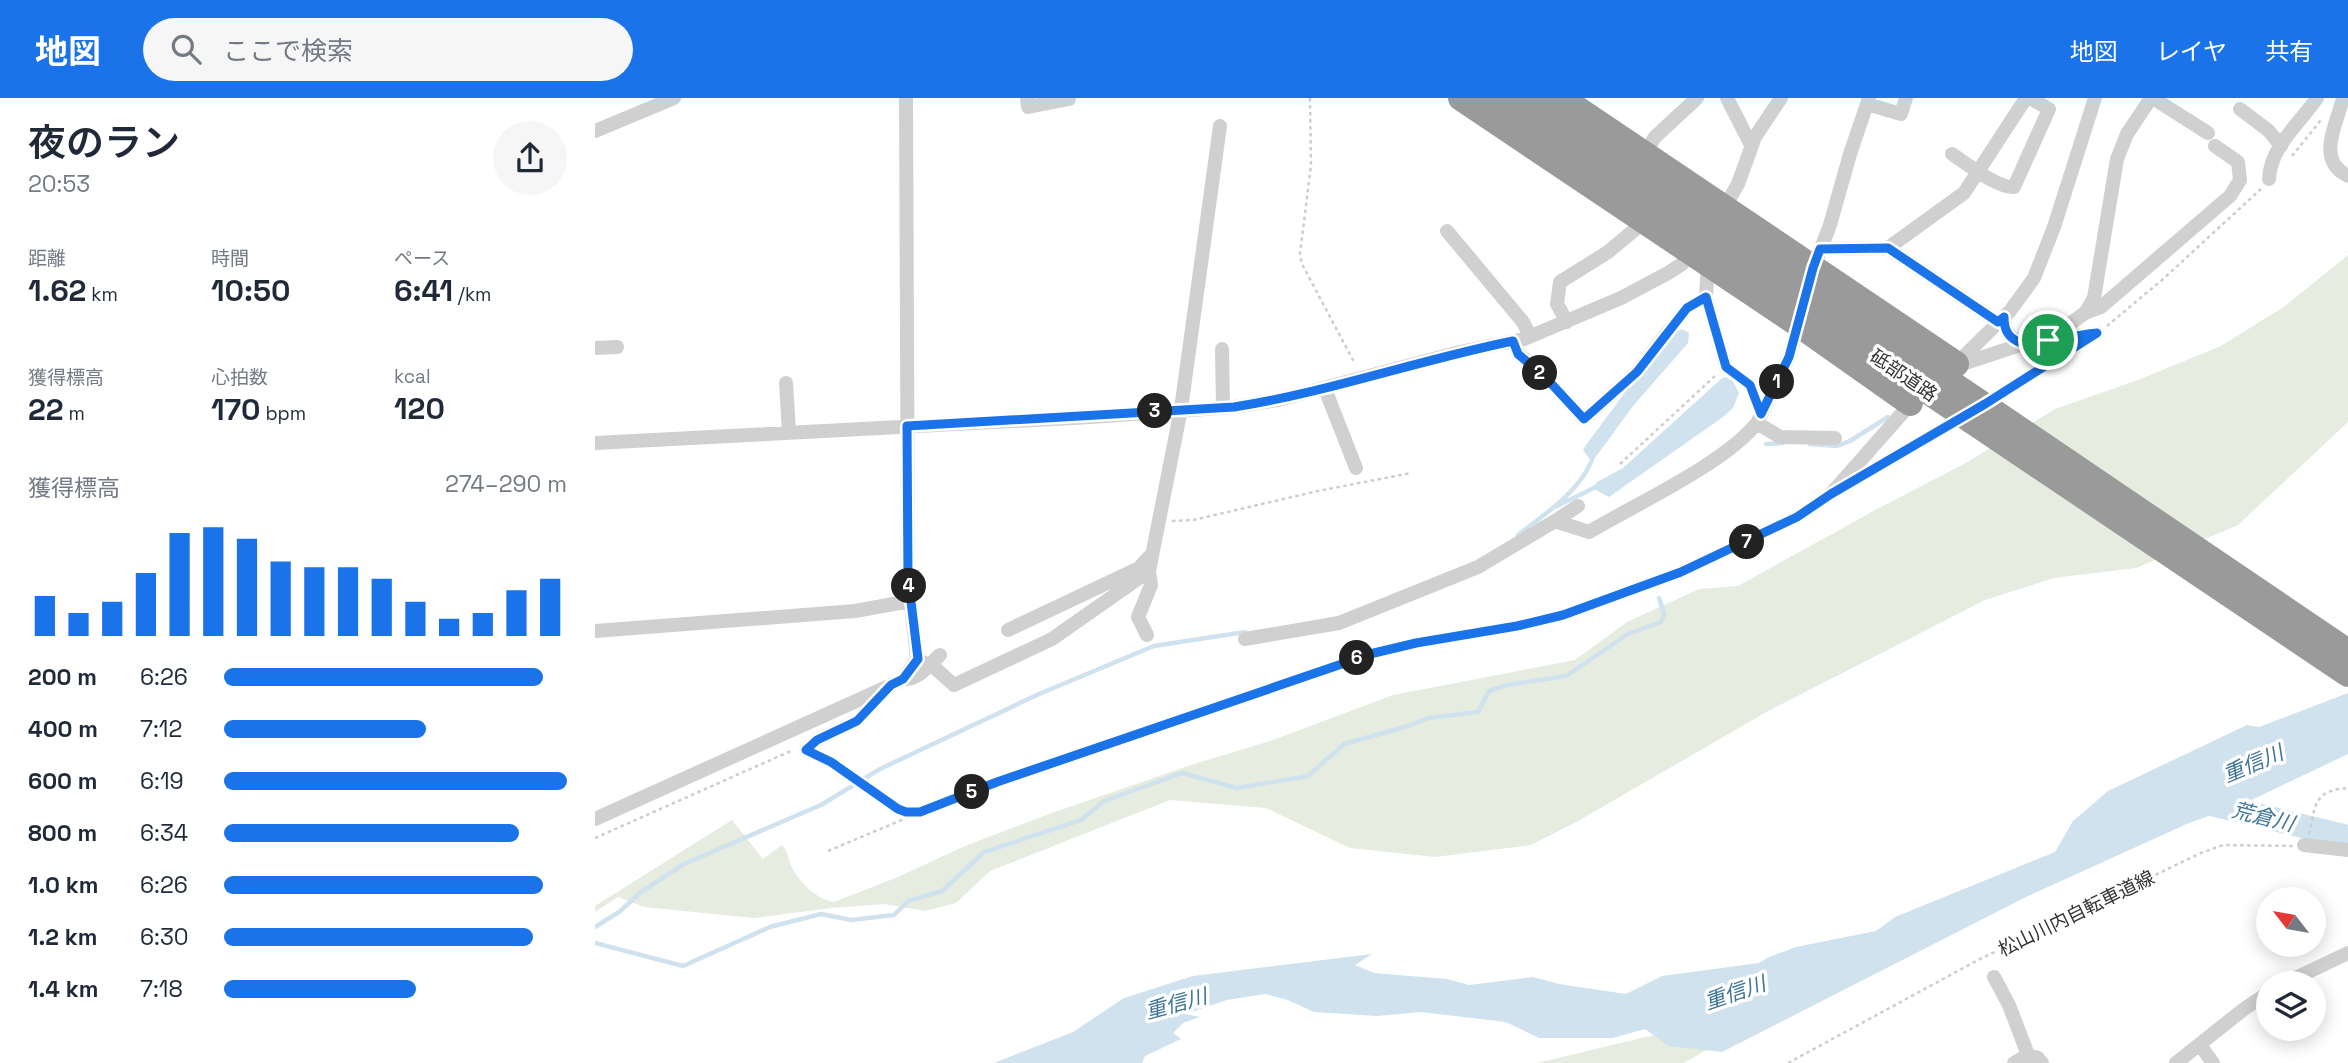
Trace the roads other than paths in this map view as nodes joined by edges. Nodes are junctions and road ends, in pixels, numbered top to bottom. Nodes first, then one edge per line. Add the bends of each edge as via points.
1 (637, 98) edge
2 (674, 98) edge
3 (906, 98) edge
4 (1027, 98) edge
5 (1461, 98) edge
6 (1496, 98) edge
7 (1529, 98) edge
8 (1562, 98) edge
9 (1696, 98) edge
10 (1727, 98) edge
11 (1781, 98) edge
12 (1906, 98) edge
13 (2028, 98) edge
14 (2095, 98) edge
15 (2152, 98) edge
16 (2317, 98) edge
17 (2343, 98) edge
18 (1069, 99) edge
19 (1868, 101) edge
20 (650, 108) junction
21 (2240, 109) dead end
22 (1220, 126) dead end
23 (595, 131) edge
24 (1751, 145) junction
25 (2281, 146) junction
26 (1584, 148) junction
27 (1952, 154) dead end
28 (1644, 155) junction
29 (1978, 172) junction
30 (2348, 176) edge
31 (2269, 179) road end
32 (1724, 209) junction
33 (1644, 222) junction
34 (1447, 231) dead end
35 (1888, 248) junction
36 (1700, 259) junction
37 (1817, 259) junction
38 (2085, 313) junction
39 (2001, 320) junction
40 (1567, 322) junction
41 (1798, 324) junction
42 (1670, 329) road end
43 (2097, 333) road end
44 (1530, 337) junction
45 (2048, 340) junction
46 (1513, 341) junction
47 (2023, 344) junction
48 (617, 347) dead end
49 (595, 348) edge
50 (1221, 349) dead end
51 (1956, 364) junction
52 (1726, 367) road end
53 (786, 383) dead end
54 (1325, 389) junction
55 (1910, 403) junction
56 (1223, 407) junction
57 (1181, 409) junction
58 (1759, 419) junction
59 (907, 426) junction
60 (789, 432) junction
61 (1835, 438) dead end
62 (595, 443) edge
63 (1356, 468) dead end
64 (1831, 494) road end
65 (1578, 506) dead end
66 (1555, 522) junction
67 (1153, 553) junction
68 (1149, 571) junction
69 (911, 601) junction
70 (1008, 630) dead end
71 (595, 631) edge
72 (1147, 635) dead end
73 (1245, 639) dead end
74 (2348, 652) edge
75 (940, 655) dead end
76 (923, 663) junction
77 (2348, 674) edge
78 (897, 682) junction
79 (806, 750) road end
80 (595, 819) edge
81 (2307, 840) road end
82 (2348, 850) edge
83 (2348, 953) edge
84 (2310, 971) edge
85 (1994, 978) dead end
86 (2256, 1001) edge
87 (2200, 1045) junction
88 (2028, 1055) junction
89 (2014, 1063) edge
90 (2042, 1063) edge
91 (2176, 1063) edge
92 (2213, 1063) edge

1 - 20 street
2 - 20 street
3 - 59 street
4 - 18 street via 1028,107
5 - 33 highway
6 - 26 highway, 砥部道路
7 - 26 highway, 砥部道路
8 - 28 highway
9 - 28 street via 1655,137
10 - 24 street
11 - 24 street
12 - 19 street via 1901,114
13 - 29 street
13 - 29 street via 2049,109 2014,187
14 - 39 street via 2044,257 2034,278
15 - 38 street via 2127,134 2117,159 2094,299
15 - 38 street via 2238,162 2240,180 2230,196 2101,307
16 - 25 street
17 - 30 street via 2329,151 2333,164
19 - 37 street
20 - 23 street
21 - 25 street
22 - 57 street
24 - 32 street
25 - 31 street
26 - 74 highway, 砥部道路, bridge
26 - 77 highway, 砥部道路, bridge
27 - 29 street
28 - 32 highway
29 - 35 street via 1964,193
32 - 36 street
32 - 37 highway
33 - 36 highway
33 - 40 street via 1560,282 1557,304
34 - 44 street via 1523,322
35 - 37 street
35 - 39 street
36 - 40 street
36 - 41 highway
36 - 52 street
37 - 41 street
37 - 51 highway
38 - 45 street
39 - 47 street via 2008,335
39 - 51 street
40 - 44 street
41 - 55 highway
41 - 58 street via 1789,357
42 - 46 street via 1637,372 1584,419 1518,354
43 - 45 street
44 - 46 street
45 - 47 street
46 - 54 street
47 - 51 street
48 - 49 street
50 - 56 street
51 - 55 street
53 - 60 street
54 - 56 street
54 - 63 street
55 - 64 street
56 - 57 street
57 - 59 street
57 - 67 street
58 - 61 street via 1780,437
58 - 66 street via 1750,432 1711,461 1589,532
59 - 60 street
59 - 69 street
60 - 62 street
65 - 66 street
66 - 73 street via 1478,567 1339,623
67 - 68 street
67 - 70 street via 1139,568
68 - 72 street via 1151,585 1138,617
68 - 76 street via 1052,639 954,685
69 - 71 street via 855,611
69 - 76 street
75 - 76 street
76 - 78 street
78 - 79 street via 857,721
78 - 80 street
81 - 82 street
83 - 84 street
85 - 88 street
86 - 87 street
87 - 91 street
87 - 92 street
88 - 89 street
88 - 90 street

